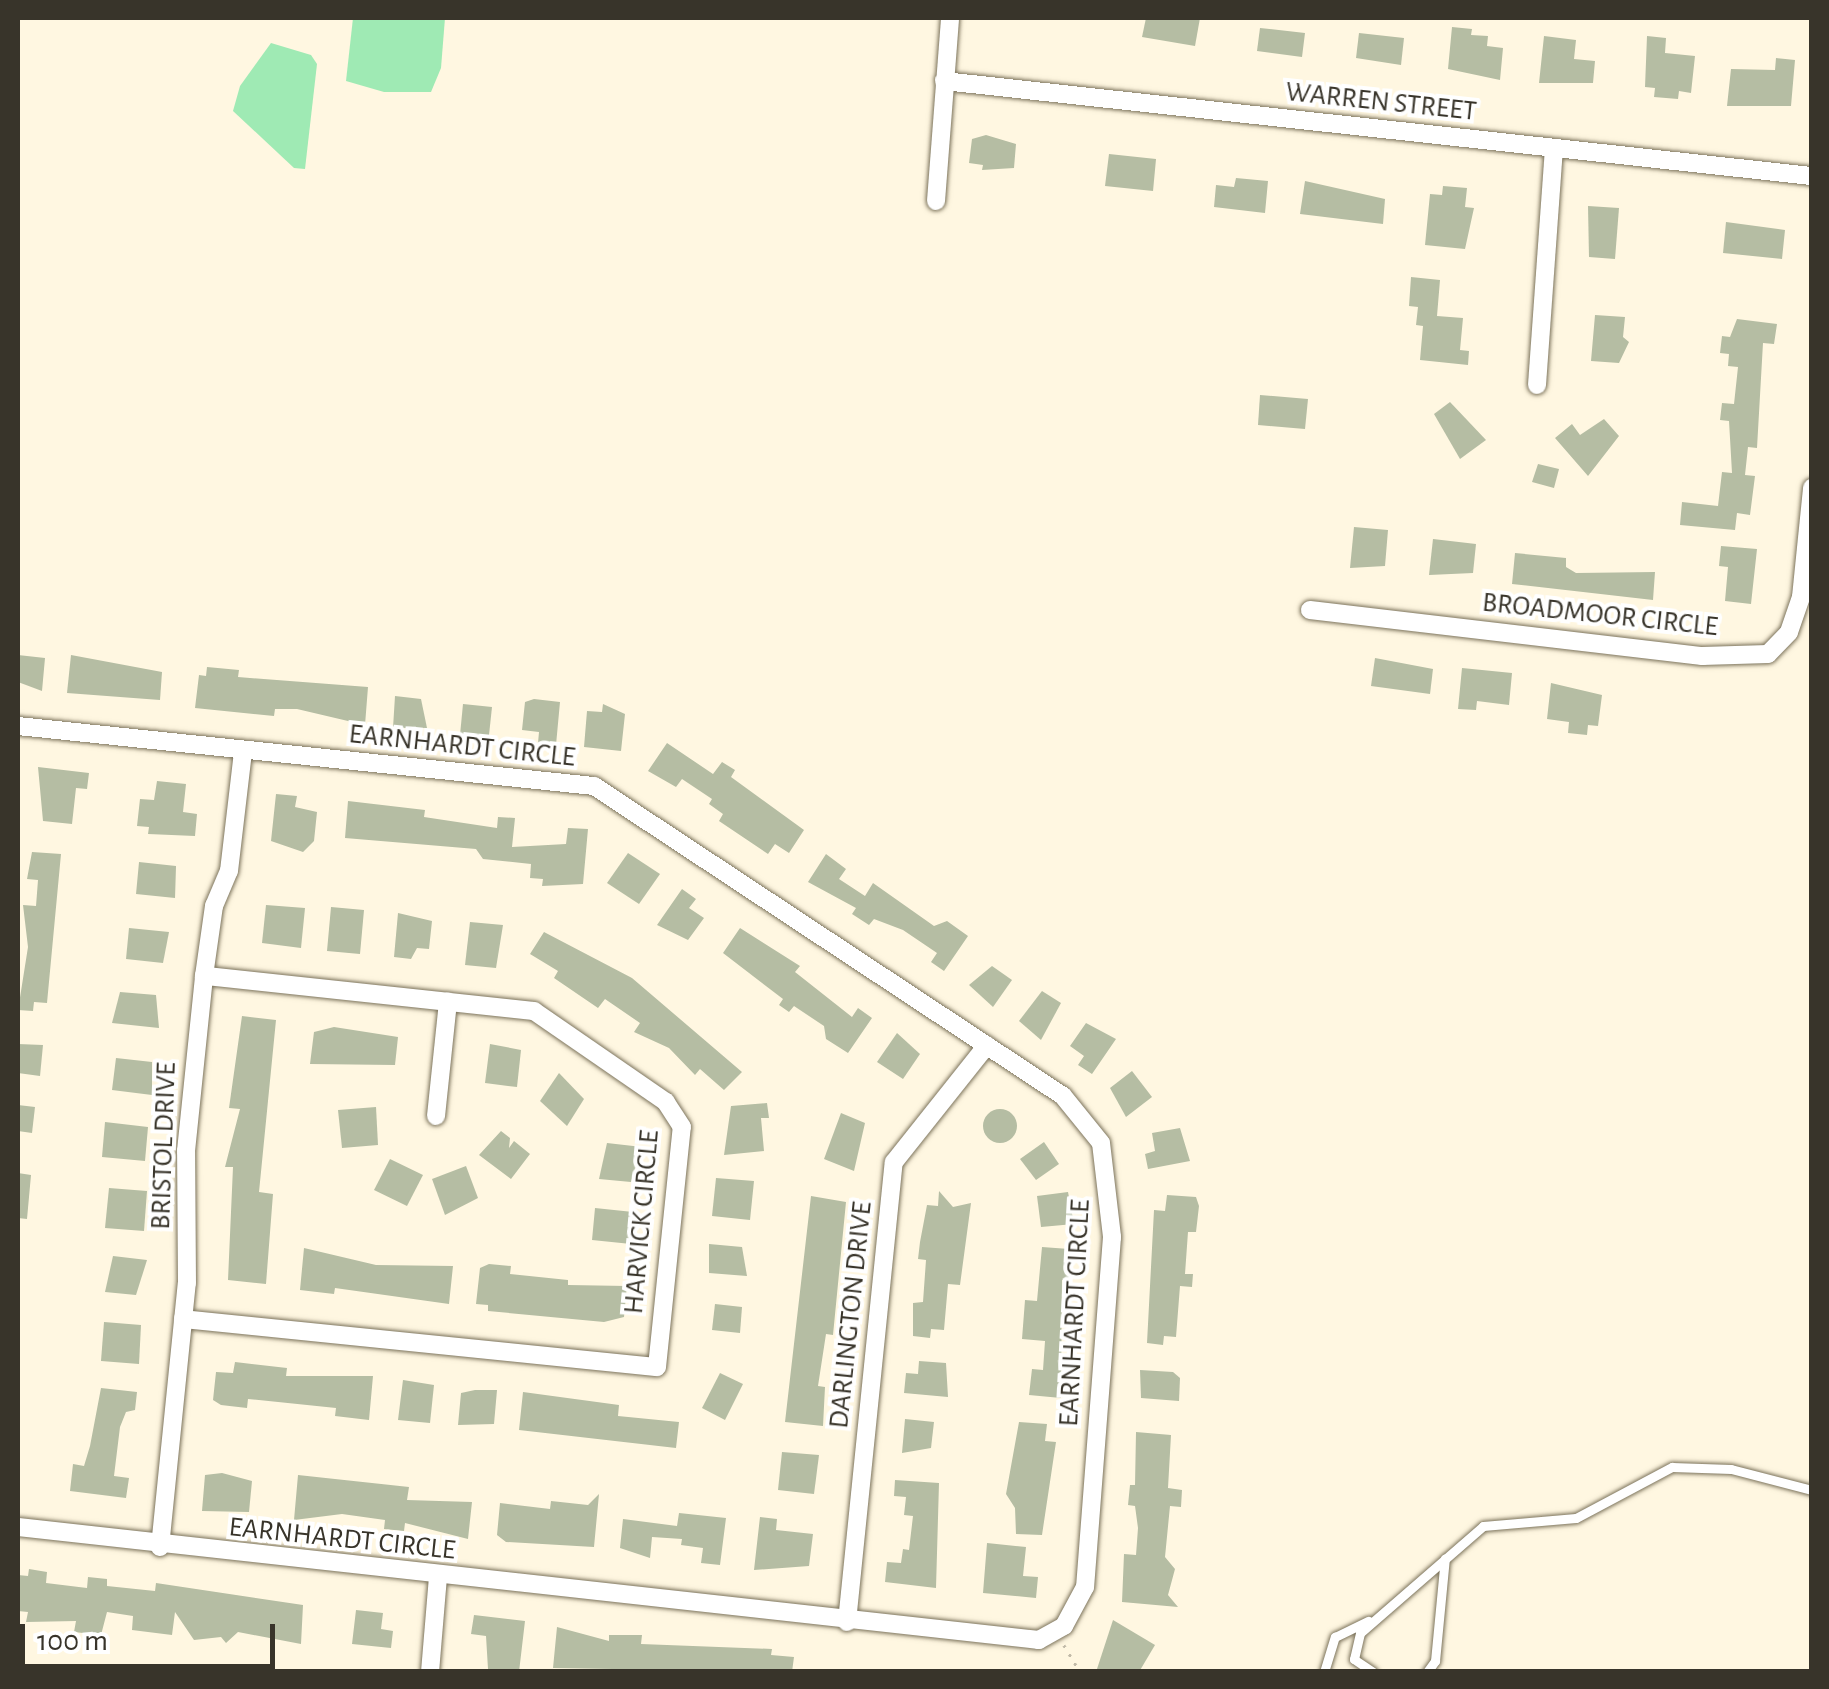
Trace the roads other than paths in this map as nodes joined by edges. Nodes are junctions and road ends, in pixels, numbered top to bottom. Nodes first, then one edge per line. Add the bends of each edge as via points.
1 (950, 18) edge
2 (944, 81) junction
3 (1554, 150) junction
4 (1812, 176) edge
5 (936, 200) dead end
6 (1537, 385) dead end
7 (1812, 488) edge
8 (1310, 610) dead end
9 (18, 726) edge
10 (243, 752) junction
11 (204, 976) junction
12 (448, 1002) junction
13 (986, 1045) junction
14 (436, 1116) dead end
15 (183, 1319) junction
16 (1812, 1490) edge
17 (18, 1527) edge
18 (160, 1546) junction
19 (1445, 1555) junction
20 (438, 1577) junction
21 (1371, 1620) junction
22 (847, 1622) junction
23 (430, 1672) edge
24 (1324, 1672) edge
25 (1374, 1672) edge
26 (1427, 1672) edge

1 - 2 street
2 - 3 street, WARREN STREET
2 - 5 street
3 - 4 street, WARREN STREET
3 - 6 street
7 - 8 street, BROADMOOR CIRCLE via 1801,597 1789,632 1768,654 1702,656
9 - 10 street, EARNHARDT CIRCLE
10 - 11 street, BRISTOL DRIVE via 230,871 214,906
10 - 13 street, EARNHARDT CIRCLE via 594,786
11 - 12 street, HARVICK CIRCLE
11 - 15 street, BRISTOL DRIVE via 186,1151
12 - 14 street
12 - 15 street, HARVICK CIRCLE via 534,1011 676,1113 682,1127 657,1368
13 - 22 street, DARLINGTON DRIVE via 894,1162
13 - 22 street, EARNHARDT CIRCLE via 1063,1096 1101,1143 1109,1181 1112,1237 1085,1587 1056,1631 1039,1640
15 - 18 street, BRISTOL DRIVE
16 - 19 lane via 1731,1469 1672,1467 1576,1518 1483,1526
17 - 18 street, EARNHARDT CIRCLE
18 - 20 street, EARNHARDT CIRCLE
19 - 21 lane
19 - 26 lane via 1436,1661
20 - 22 street, EARNHARDT CIRCLE
20 - 23 street
21 - 24 lane via 1335,1637
21 - 25 lane via 1355,1644 1354,1659

